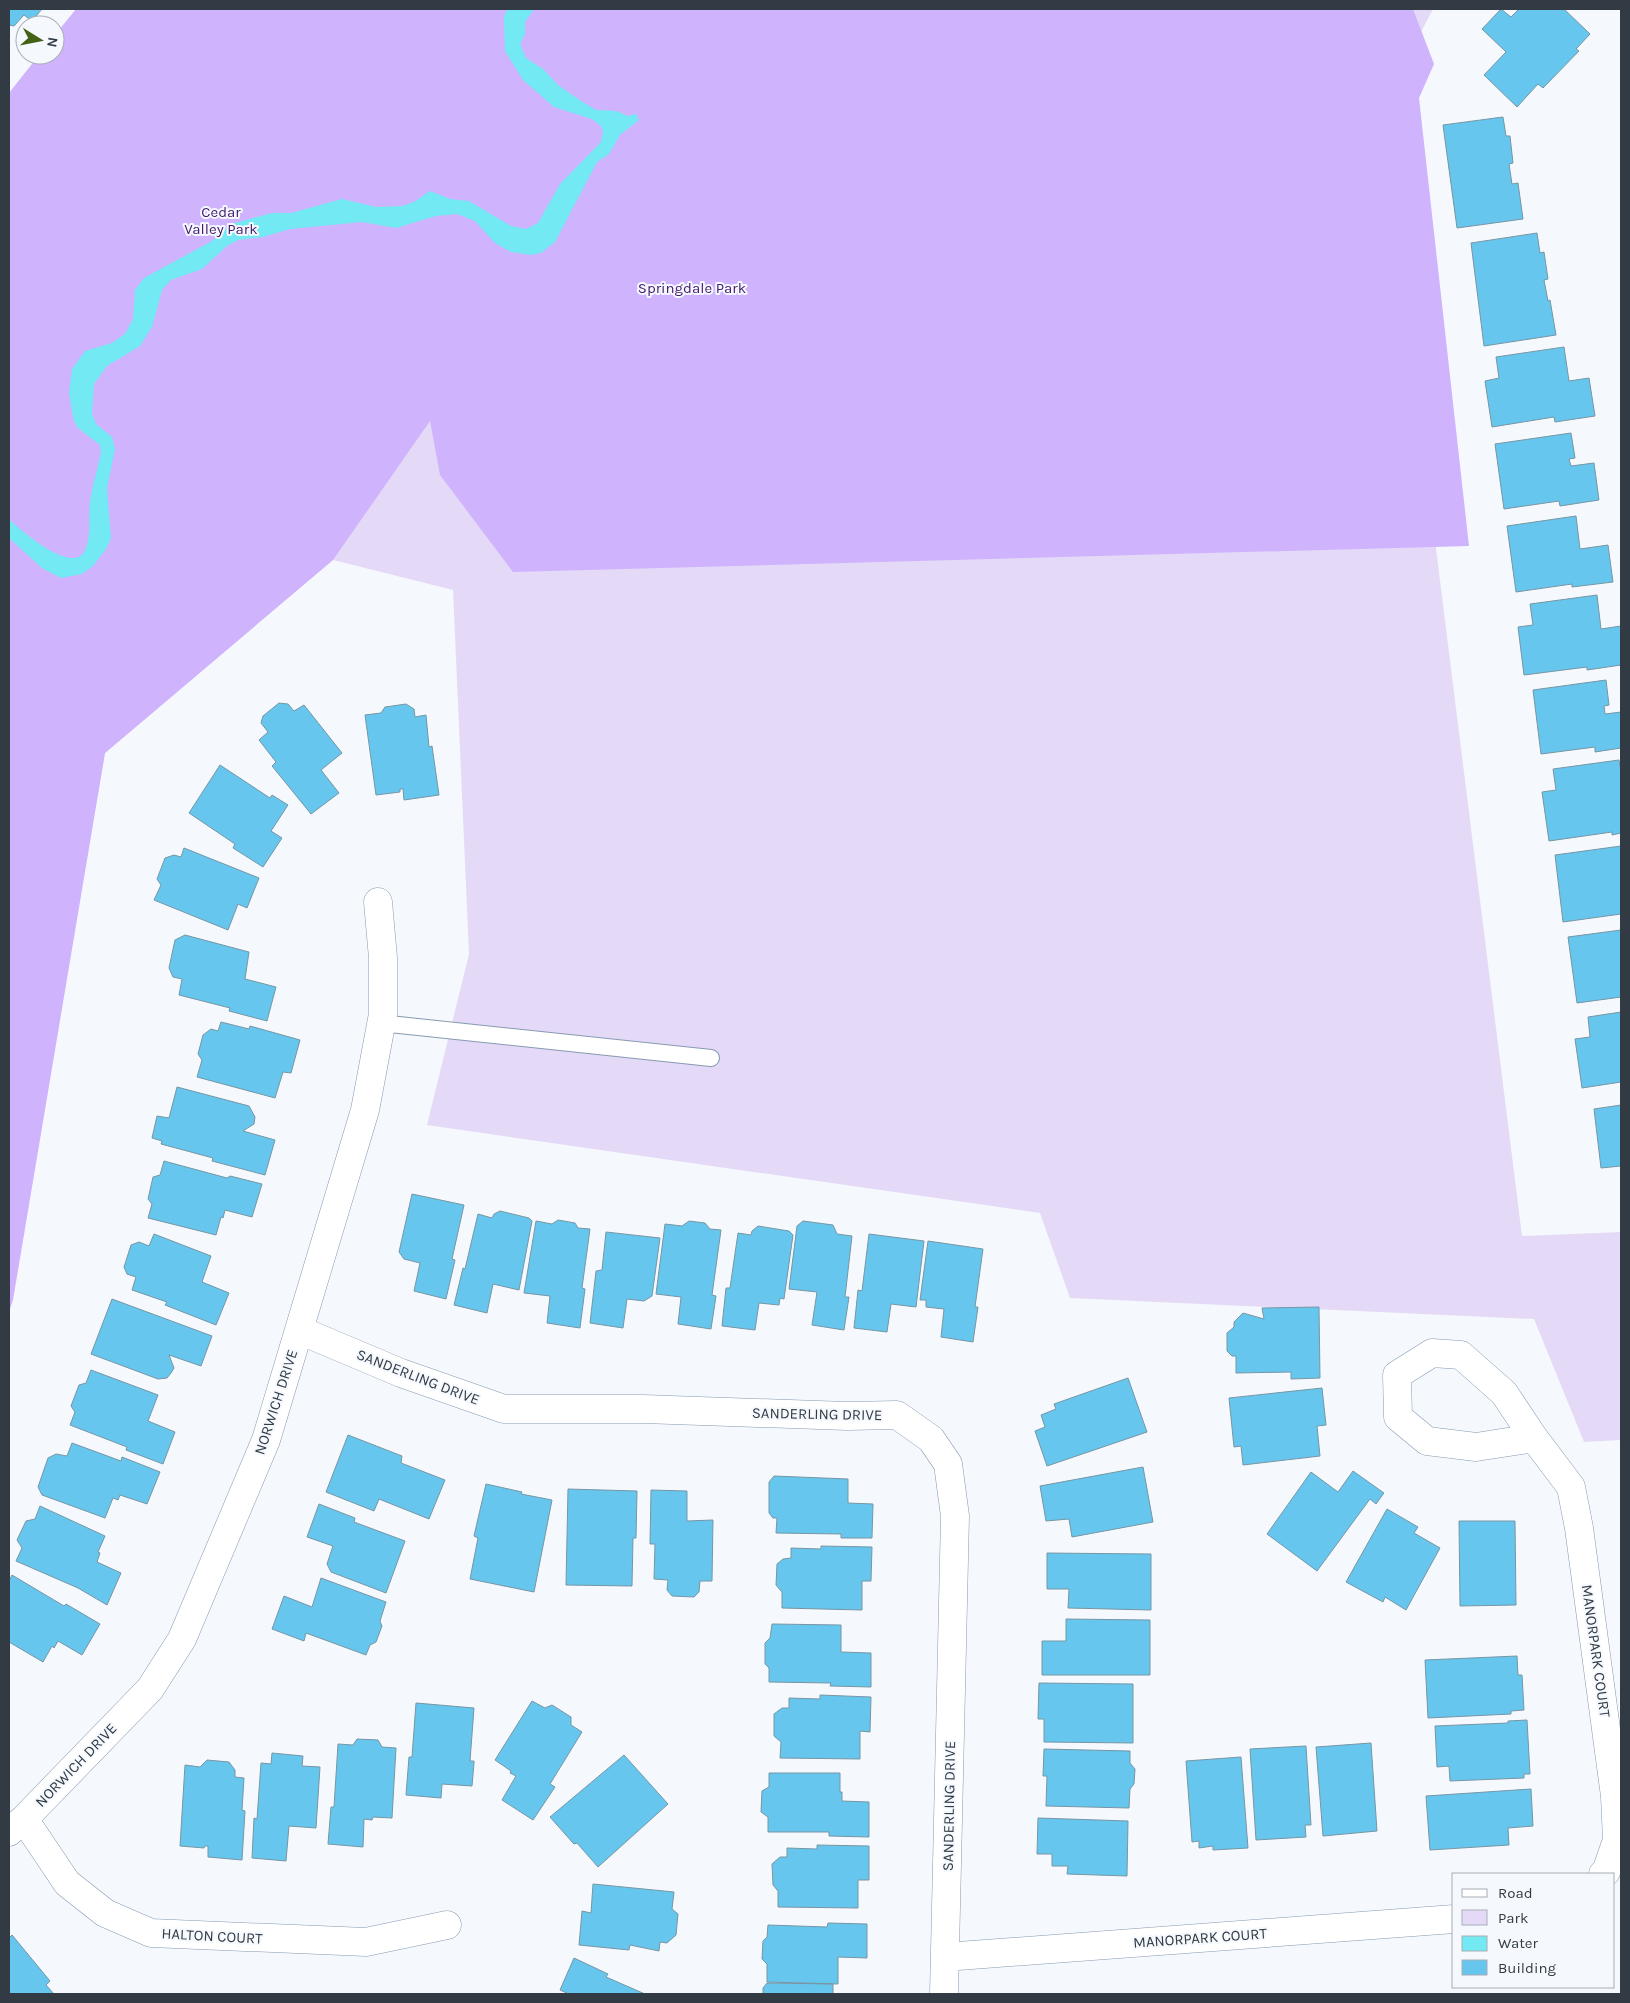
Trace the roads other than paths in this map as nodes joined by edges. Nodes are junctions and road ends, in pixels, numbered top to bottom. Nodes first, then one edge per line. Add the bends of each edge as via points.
1 (378, 902) dead end
2 (380, 1023) junction
3 (711, 1058) dead end
4 (299, 1330) junction
5 (1534, 1438) junction
6 (16, 1825) edge
7 (1604, 1873) edge
8 (1452, 1919) edge
9 (447, 1925) dead end
10 (946, 1957) junction
11 (944, 1994) edge

1 - 2 street, NORWICH DRIVE via 383,958 383,1014
2 - 3 lane
2 - 4 street, NORWICH DRIVE via 364,1110
4 - 6 street, NORWICH DRIVE via 266,1440 182,1639 150,1689
4 - 10 street, SANDERLING DRIVE via 401,1372 504,1409 898,1415 931,1438 948,1464 955,1516
5 - 5 street, MANORPARK COURT via 1476,1447 1427,1441 1398,1417 1397,1375 1432,1353 1461,1355 1504,1393
5 - 7 street, MANORPARK COURT via 1571,1487 1579,1528 1615,1796 1617,1840
6 - 9 street, HALTON COURT via 67,1883 105,1912 151,1933 366,1942
8 - 10 street, MANORPARK COURT
10 - 11 street, SANDERLING DRIVE

